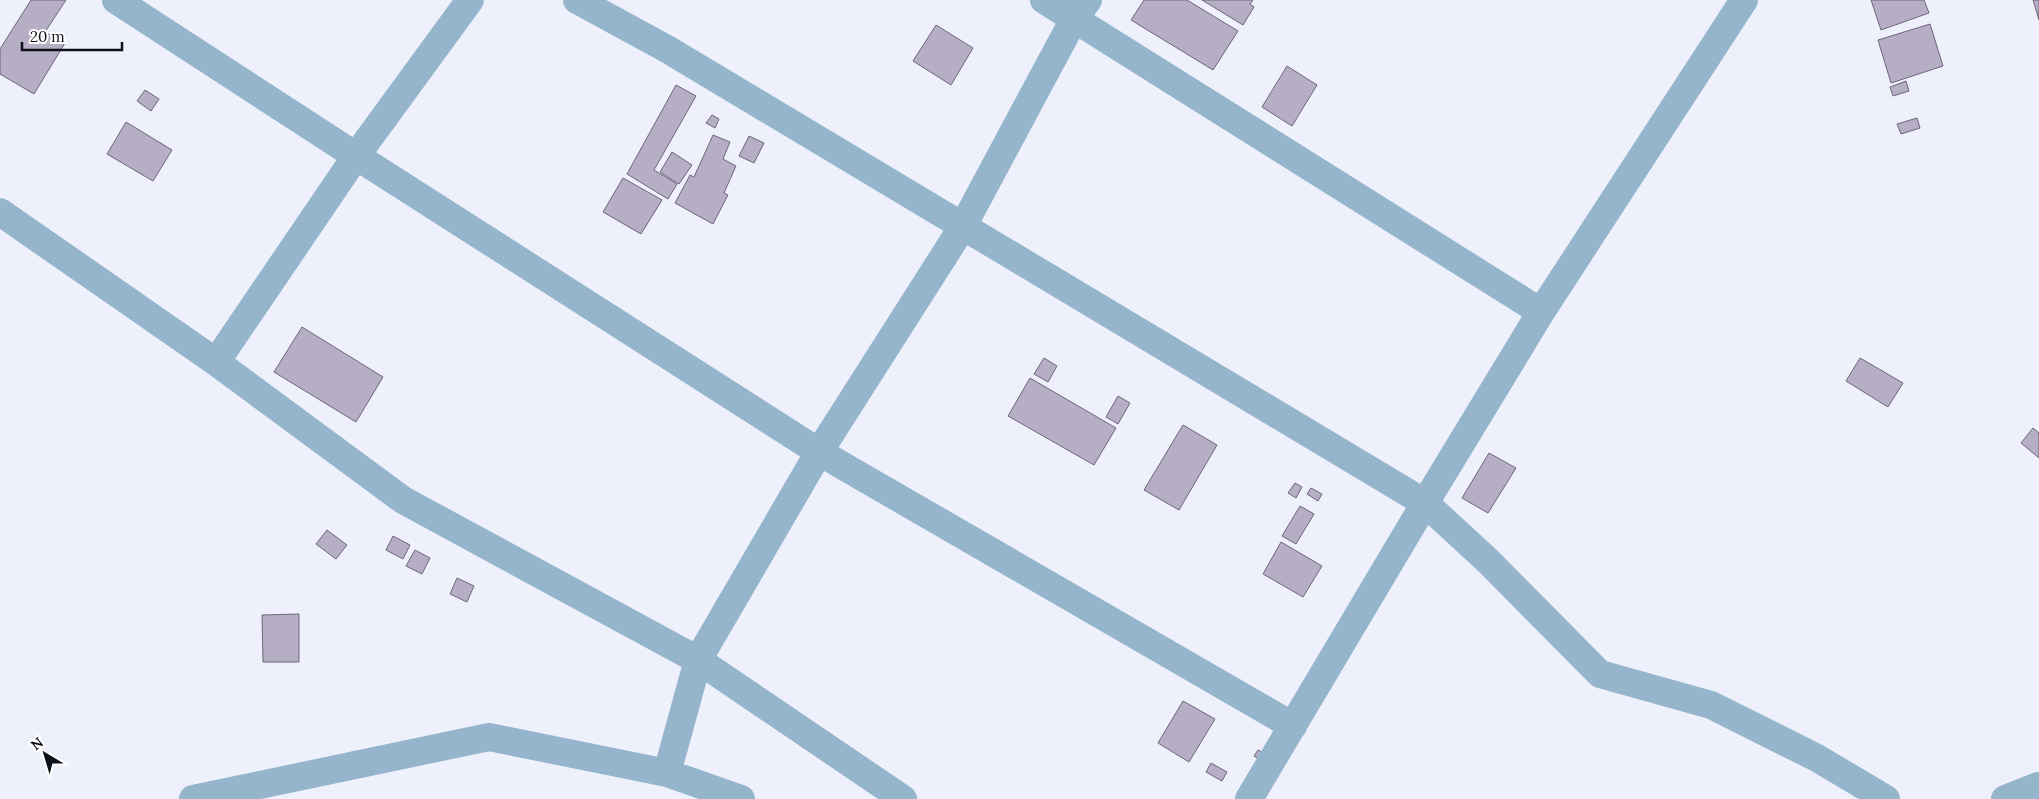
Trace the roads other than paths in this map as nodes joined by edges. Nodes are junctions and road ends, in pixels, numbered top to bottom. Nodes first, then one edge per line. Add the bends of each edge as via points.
1 (116, 0) edge
2 (470, 0) edge
3 (577, 0) edge
4 (1044, 0) edge
5 (1744, 0) edge
6 (1081, 10) edge
7 (356, 156) junction
8 (0, 212) edge
9 (963, 226) junction
10 (1542, 312) junction
11 (216, 362) junction
12 (819, 452) junction
13 (1425, 504) junction
14 (698, 660) junction
15 (1292, 726) junction
16 (667, 772) junction
17 (2036, 790) edge
18 (193, 799) edge
19 (741, 799) edge
20 (903, 799) edge
21 (1250, 799) edge
22 (1886, 799) edge
23 (2005, 799) edge

1 - 7 street
2 - 7 street
3 - 9 street via 667,49
4 - 6 street
5 - 10 street
6 - 9 street
6 - 10 street
7 - 11 street
7 - 12 street
8 - 11 street
9 - 12 street
9 - 13 street
10 - 13 street
11 - 14 street via 403,500
12 - 14 street
12 - 15 street
13 - 15 street
13 - 22 street via 1488,560 1600,674 1711,705 1817,758
14 - 16 street
14 - 20 street
15 - 21 street
16 - 18 street via 489,737
16 - 19 street
17 - 23 street

